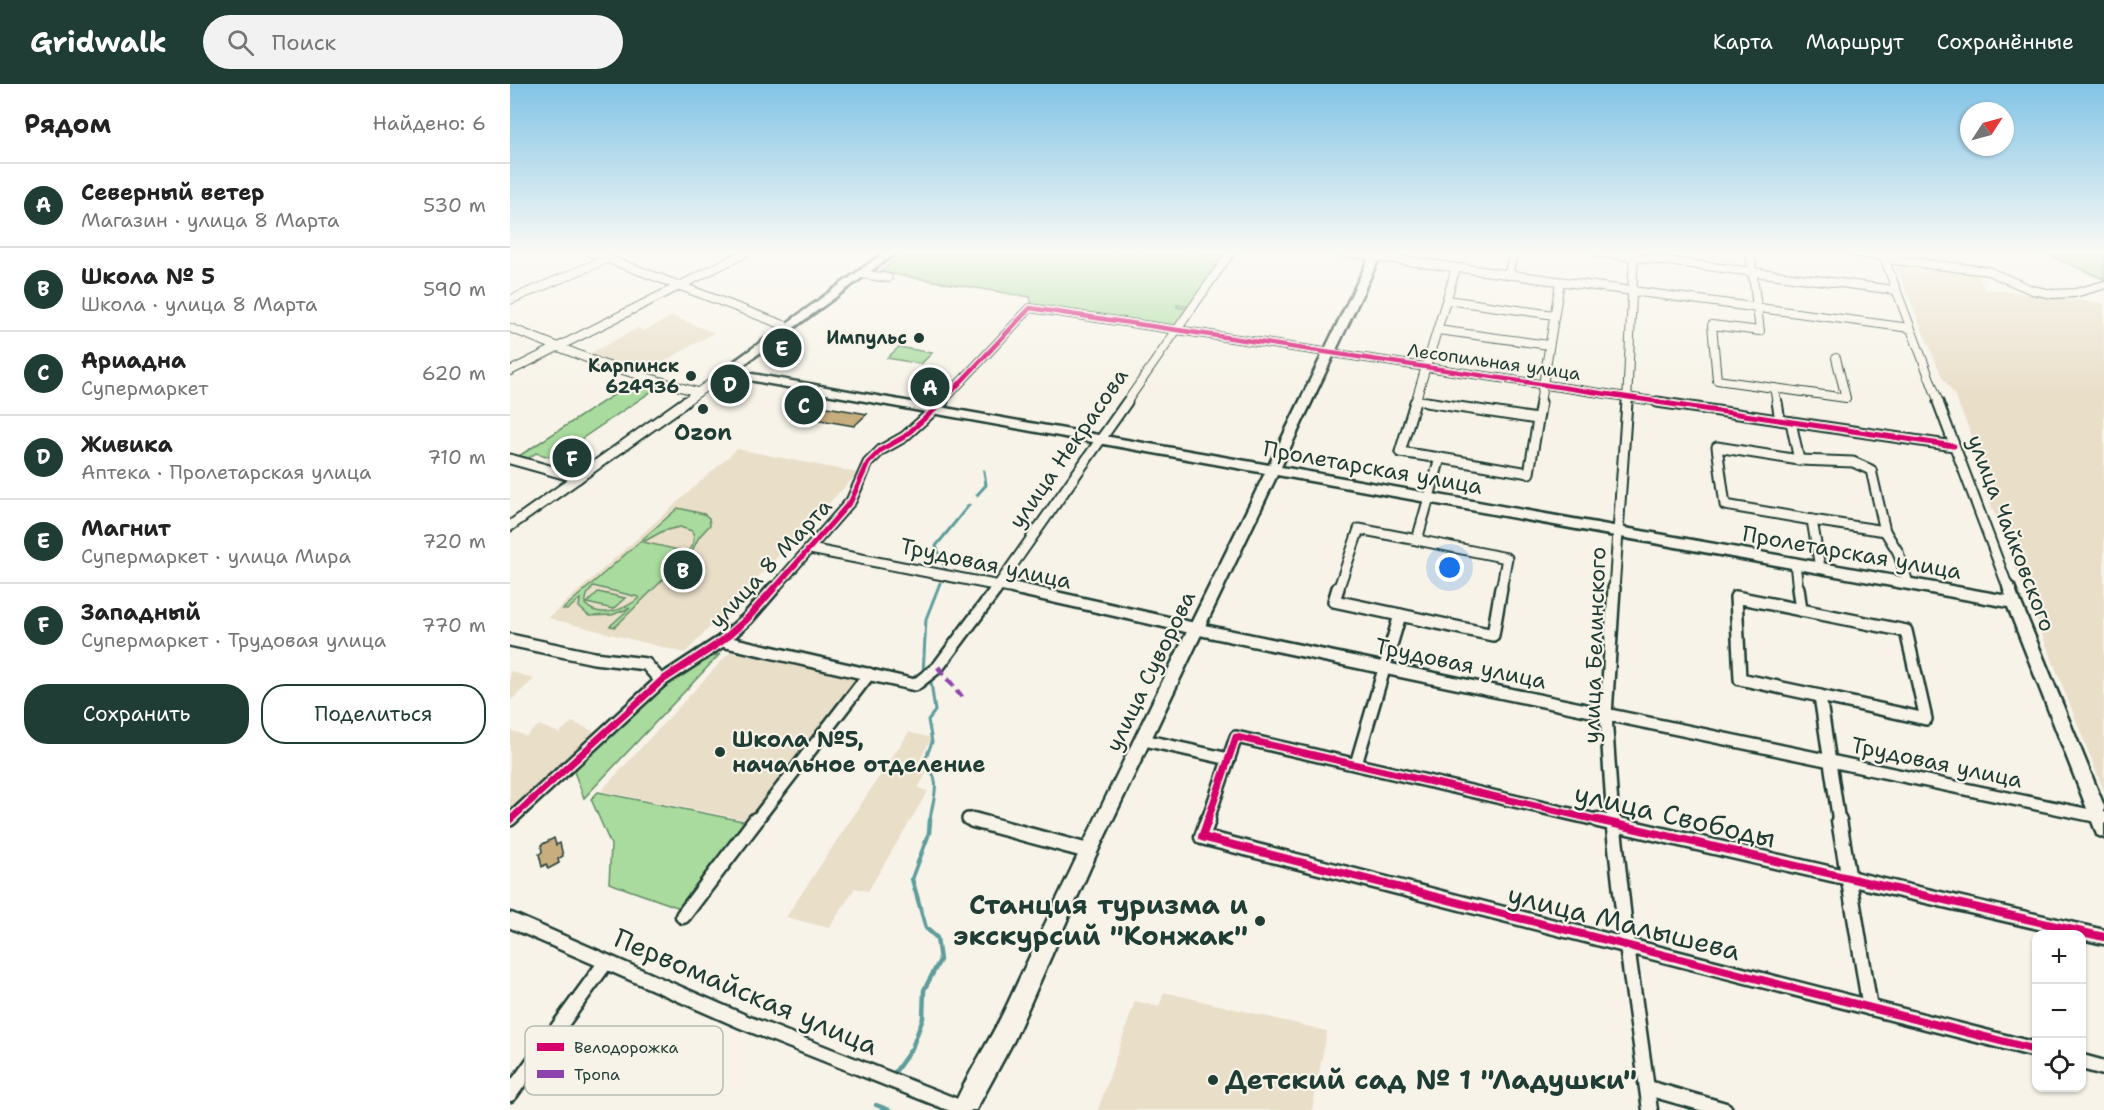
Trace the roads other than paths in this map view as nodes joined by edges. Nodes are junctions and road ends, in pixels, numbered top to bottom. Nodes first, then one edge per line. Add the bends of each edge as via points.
1 (651, 300) edge
2 (716, 300) edge
3 (826, 300) edge
4 (1197, 300) edge
5 (1355, 300) edge
6 (1447, 300) joint
7 (1557, 300) edge
8 (1632, 300) edge
9 (1697, 300) edge
10 (1755, 300) edge
11 (1899, 300) edge
12 (1030, 308) joint
13 (1756, 308) junction
14 (1554, 315) junction
15 (789, 327) junction
16 (510, 328) edge
17 (1910, 328) junction
18 (1176, 330) junction
19 (1438, 330) junction
20 (1549, 345) junction
21 (554, 348) junction
22 (1331, 353) junction
23 (1836, 358) dead end
24 (1426, 367) junction
25 (510, 371) edge
26 (725, 373) junction
27 (1542, 384) junction
28 (1774, 388) junction
29 (697, 392) junction
30 (1627, 397) junction
31 (1416, 400) junction
32 (935, 410) junction
33 (1537, 419) junction
34 (1780, 420) junction
35 (1791, 422) junction
36 (1100, 439) junction
37 (1954, 446) junction
38 (1440, 458) junction
39 (510, 459) edge
40 (1799, 460) junction
41 (1273, 470) junction
42 (578, 478) junction
43 (1430, 498) junction
44 (1812, 520) junction
45 (510, 526) edge
46 (1885, 531) junction
47 (1618, 532) junction
48 (1417, 540) junction
49 (810, 549) junction
50 (1795, 563) junction
51 (1820, 568) junction
52 (1908, 583) junction
53 (999, 585) junction
54 (2014, 602) junction
55 (1801, 610) junction
56 (1400, 615) junction
57 (1197, 629) junction
58 (510, 640) edge
59 (722, 641) junction
60 (1385, 668) junction
61 (869, 674) junction
62 (662, 681) junction
63 (1820, 696) junction
64 (1606, 715) junction
65 (1144, 740) junction
66 (1229, 759) junction
67 (1829, 761) junction
68 (1356, 764) junction
69 (968, 819) dead end
70 (510, 820) edge
71 (2102, 822) edge
72 (1613, 823) junction
73 (1088, 851) junction
74 (1849, 878) junction
75 (683, 916) dead end
76 (510, 920) edge
77 (2104, 937) edge
78 (1627, 946) junction
79 (606, 962) junction
80 (1870, 1008) junction
81 (559, 1026) edge
82 (2032, 1049) edge
83 (2086, 1063) edge
84 (2104, 1068) edge
85 (525, 1073) edge
86 (1648, 1088) junction
87 (510, 1094) edge
88 (964, 1109) edge
89 (1650, 1110) edge
90 (1725, 1110) edge

1 - 21 street
2 - 15 street
3 - 15 main road
4 - 18 street, улица Некрасова
5 - 22 main road, улица Суворова
6 - 14 street
6 - 19 street
7 - 14 street
8 - 30 street, улица Белинского
9 - 13 street
10 - 13 street
11 - 17 street, улица Чайковского
12 - 18 street, Лесопильная улица
12 - 32 street, улица 8 Марта
13 - 17 street
13 - 28 street via 1760,331 1712,325 1717,380
14 - 20 street
15 - 26 main road
16 - 21 street
17 - 37 street, улица Чайковского
18 - 22 street, Лесопильная улица
18 - 36 street, улица Некрасова
19 - 20 street
19 - 24 street
20 - 27 street
21 - 25 street
21 - 29 street via 633,376
22 - 24 street, Лесопильная улица
22 - 41 main road, улица Суворова
23 - 28 street via 1846,398
24 - 27 street, Лесопильная улица
24 - 31 street
26 - 29 street
26 - 32 main road, Пролетарская улица
27 - 30 street, Лесопильная улица
27 - 33 street
28 - 34 street
29 - 42 street
30 - 34 street, Лесопильная улица
30 - 47 street, улица Белинского
31 - 33 street
31 - 38 street via 1400,452
32 - 36 main road, Пролетарская улица
32 - 49 street, улица 8 Марта via 868,463 851,501
33 - 38 street via 1529,473
34 - 35 street, Лесопильная улица
35 - 37 street, Лесопильная улица
35 - 40 street
36 - 41 main road, Пролетарская улица
36 - 53 street, улица Некрасова
37 - 54 street, улица Чайковского
38 - 43 street
39 - 42 street
40 - 44 street via 1716,447 1725,505
40 - 46 street via 1853,462 1871,470
41 - 43 main road, Пролетарская улица
41 - 57 main road, улица Суворова
42 - 45 street
43 - 47 main road, Пролетарская улица
43 - 48 street
44 - 46 street
44 - 51 street
46 - 52 street via 1898,552
47 - 50 main road, Пролетарская улица
47 - 64 street, улица Белинского
48 - 56 street via 1359,529 1334,601
48 - 56 street via 1507,558 1493,635
49 - 53 street, Трудовая улица
49 - 59 street, улица 8 Марта
50 - 51 main road, Пролетарская улица
50 - 55 street
51 - 52 main road, Пролетарская улица
52 - 54 main road, Пролетарская улица
53 - 57 street, Трудовая улица
53 - 61 street, улица Некрасова via 938,667 915,685
54 - 71 main road, улица Чайковского
55 - 63 street via 1736,597 1740,679
55 - 63 street via 1906,631 1926,719
56 - 60 street
57 - 60 street, Трудовая улица
57 - 65 main road, улица Суворова
58 - 62 street via 594,658 646,664
59 - 61 street
59 - 62 street, улица 8 Марта
60 - 64 street, Трудовая улица
60 - 68 street
61 - 75 street
62 - 70 street, улица 8 Марта
63 - 67 street
64 - 67 street, Трудовая улица
64 - 72 street, улица Белинского
65 - 66 street
65 - 73 main road, улица Суворова
66 - 68 street, улица Свободы via 1236,737
66 - 78 street, улица Малышева via 1202,837
67 - 71 street, Трудовая улица
67 - 74 street
68 - 72 street, улица Свободы
69 - 73 street
72 - 74 street, улица Свободы
72 - 78 street, улица Белинского
73 - 88 main road, улица Суворова via 1006,1032
74 - 77 street, улица Свободы
74 - 80 street
76 - 79 street, Первомайская улица
78 - 80 street, улица Малышева
78 - 86 street, улица Белинского
79 - 81 street
79 - 88 street, Первомайская улица via 744,1022
80 - 82 street, улица Малышева
83 - 84 street
85 - 87 street
86 - 89 street, улица Белинского
86 - 90 street

